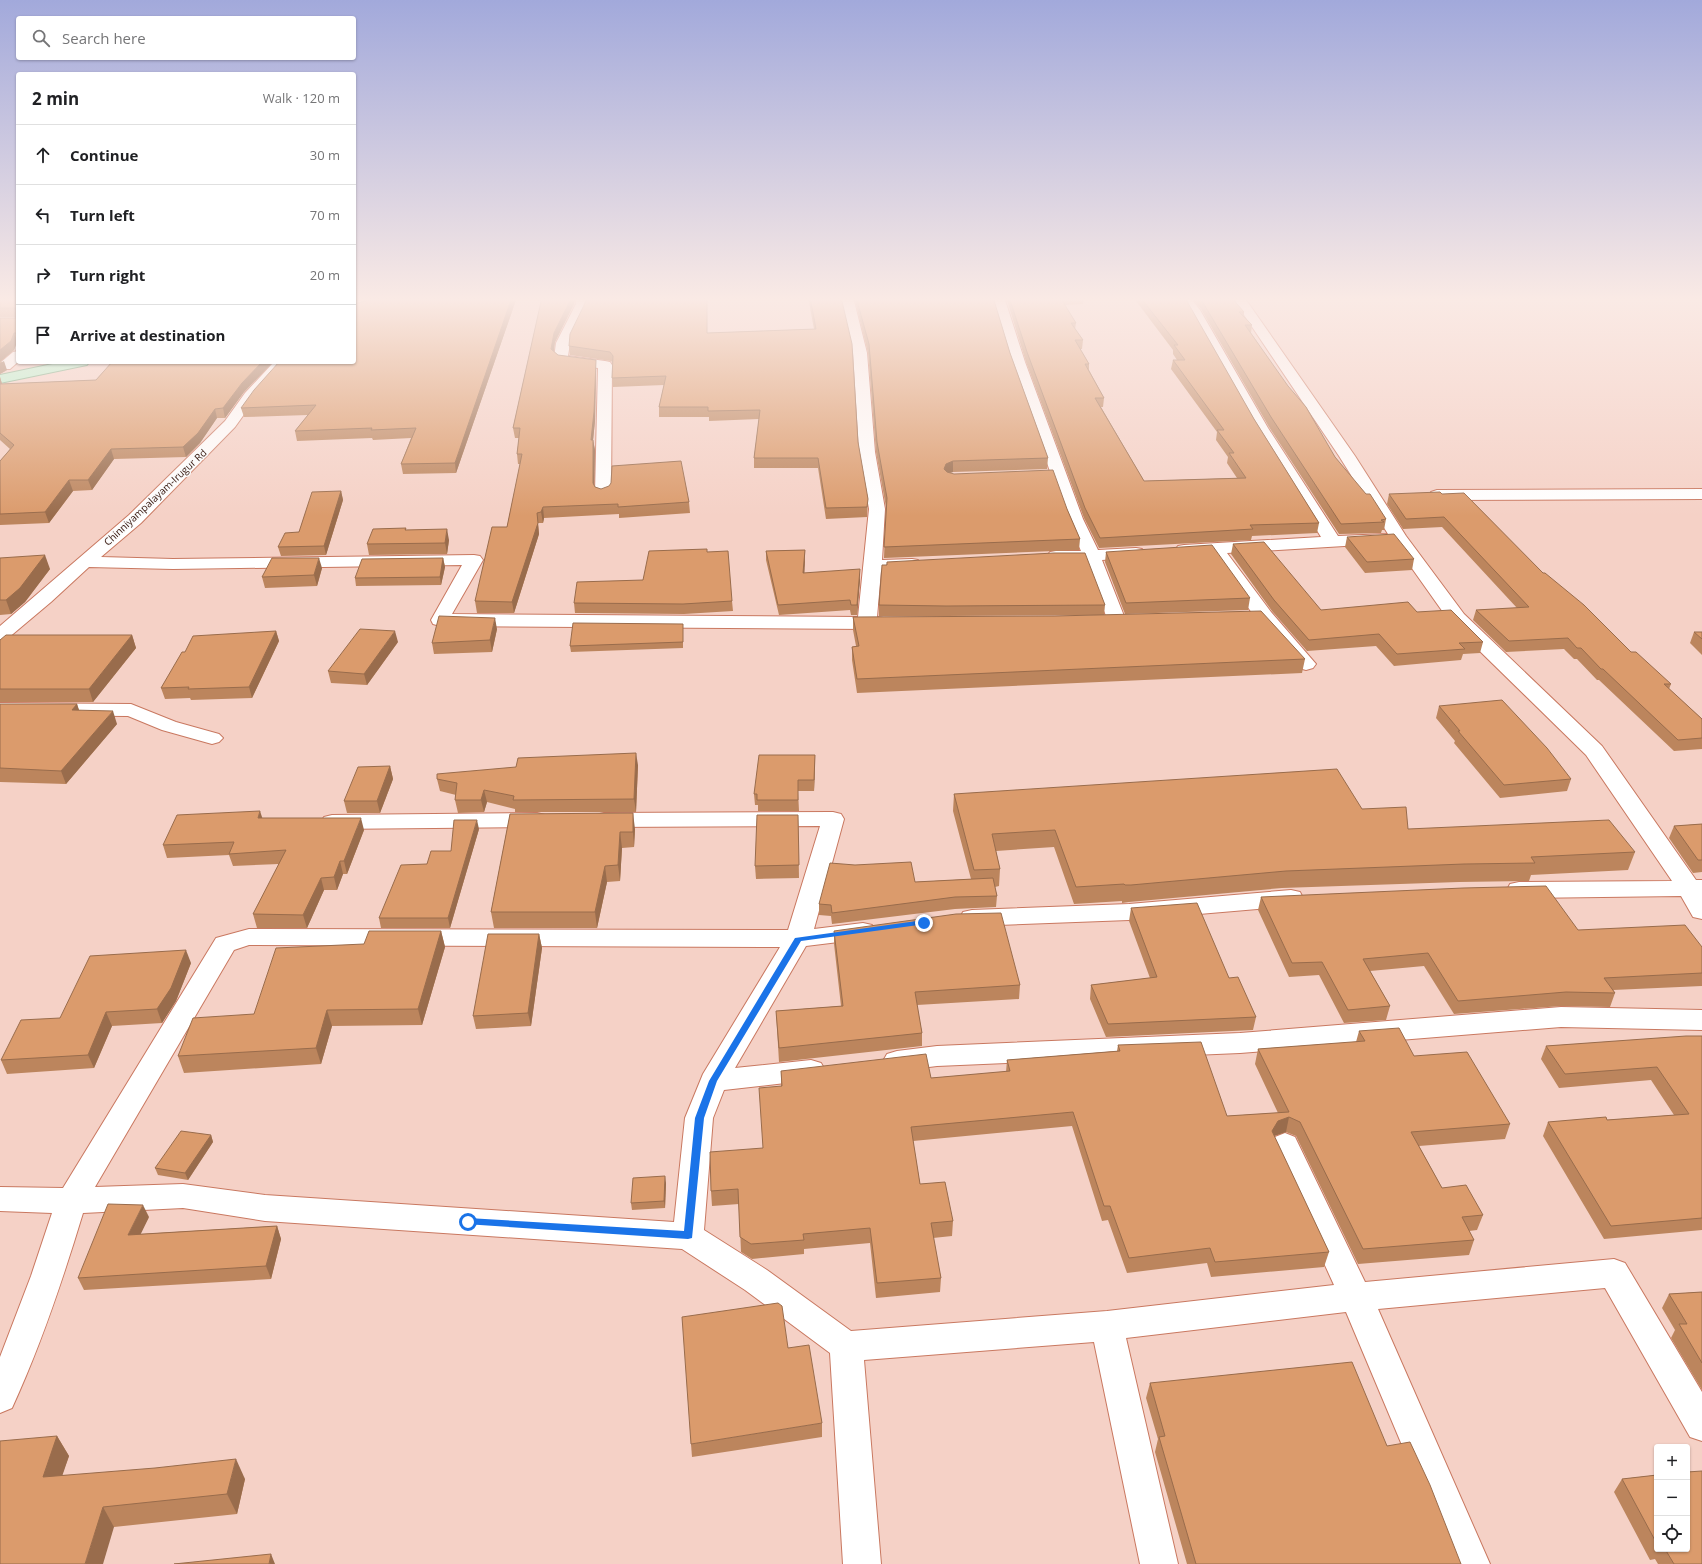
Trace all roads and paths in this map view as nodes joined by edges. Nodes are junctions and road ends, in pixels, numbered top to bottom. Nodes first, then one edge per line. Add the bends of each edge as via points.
1 (43, 370) edge
2 (274, 370) edge
3 (605, 370) edge
4 (861, 370) edge
5 (1020, 370) edge
6 (1228, 370) edge
7 (1288, 370) edge
8 (0, 379) edge
9 (603, 493) edge
10 (1702, 494) edge
11 (1419, 495) edge
12 (1398, 538) junction
13 (1332, 541) junction
14 (1215, 548) junction
15 (1172, 551) edge
16 (1150, 552) edge
17 (1092, 556) junction
18 (1038, 557) edge
19 (84, 562) junction
20 (928, 563) edge
21 (873, 566) junction
22 (1264, 616) junction
23 (1241, 617) edge
24 (1117, 622) edge
25 (867, 623) junction
26 (898, 624) edge
27 (0, 635) edge
28 (1306, 664) dead end
29 (0, 709) edge
30 (212, 738) dead end
31 (310, 822) edge
32 (1695, 888) edge
33 (1498, 891) edge
34 (1313, 897) edge
35 (1702, 911) edge
36 (947, 920) edge
37 (884, 928) edge
38 (798, 939) junction
39 (1702, 1020) edge
40 (875, 1063) edge
41 (836, 1067) edge
42 (713, 1081) junction
43 (1285, 1145) dead end
44 (0, 1199) edge
45 (71, 1201) junction
46 (688, 1236) junction
47 (1356, 1297) junction
48 (1107, 1326) junction
49 (846, 1346) junction
50 (0, 1397) edge
51 (1702, 1425) edge
52 (862, 1564) edge
53 (1160, 1564) edge
54 (1471, 1564) edge

1 - 8 main road
2 - 19 street, Chinniyampalayam-Irugur Rd via 207,449 135,519
3 - 9 street
4 - 21 street via 867,452 877,509
5 - 17 street via 1052,475
6 - 13 street
7 - 12 street via 1347,456 1379,495
10 - 11 street
12 - 13 street
12 - 32 street via 1457,618 1594,751
13 - 14 street
14 - 15 street
14 - 22 street
16 - 17 street
17 - 18 street
17 - 24 street
19 - 25 street via 173,564 474,560 440,620
19 - 27 street, Chinniyampalayam-Irugur Rd
20 - 21 street
21 - 25 street
22 - 23 street
22 - 28 street
25 - 26 street
29 - 30 street via 131,710 169,726
31 - 38 street via 833,819
32 - 33 street
32 - 35 street
34 - 36 street via 1129,912
37 - 38 street
38 - 42 street
38 - 45 street via 249,937 225,944
39 - 40 street via 1561,1017 1240,1043 937,1056
41 - 42 street
42 - 46 street via 699,1118
43 - 47 street
44 - 45 street
45 - 46 street via 183,1196 265,1208
45 - 50 street via 54,1259 26,1337
46 - 49 street via 756,1280
47 - 48 street
47 - 51 street via 1614,1273
47 - 54 street
48 - 49 street
48 - 53 street
49 - 52 street

